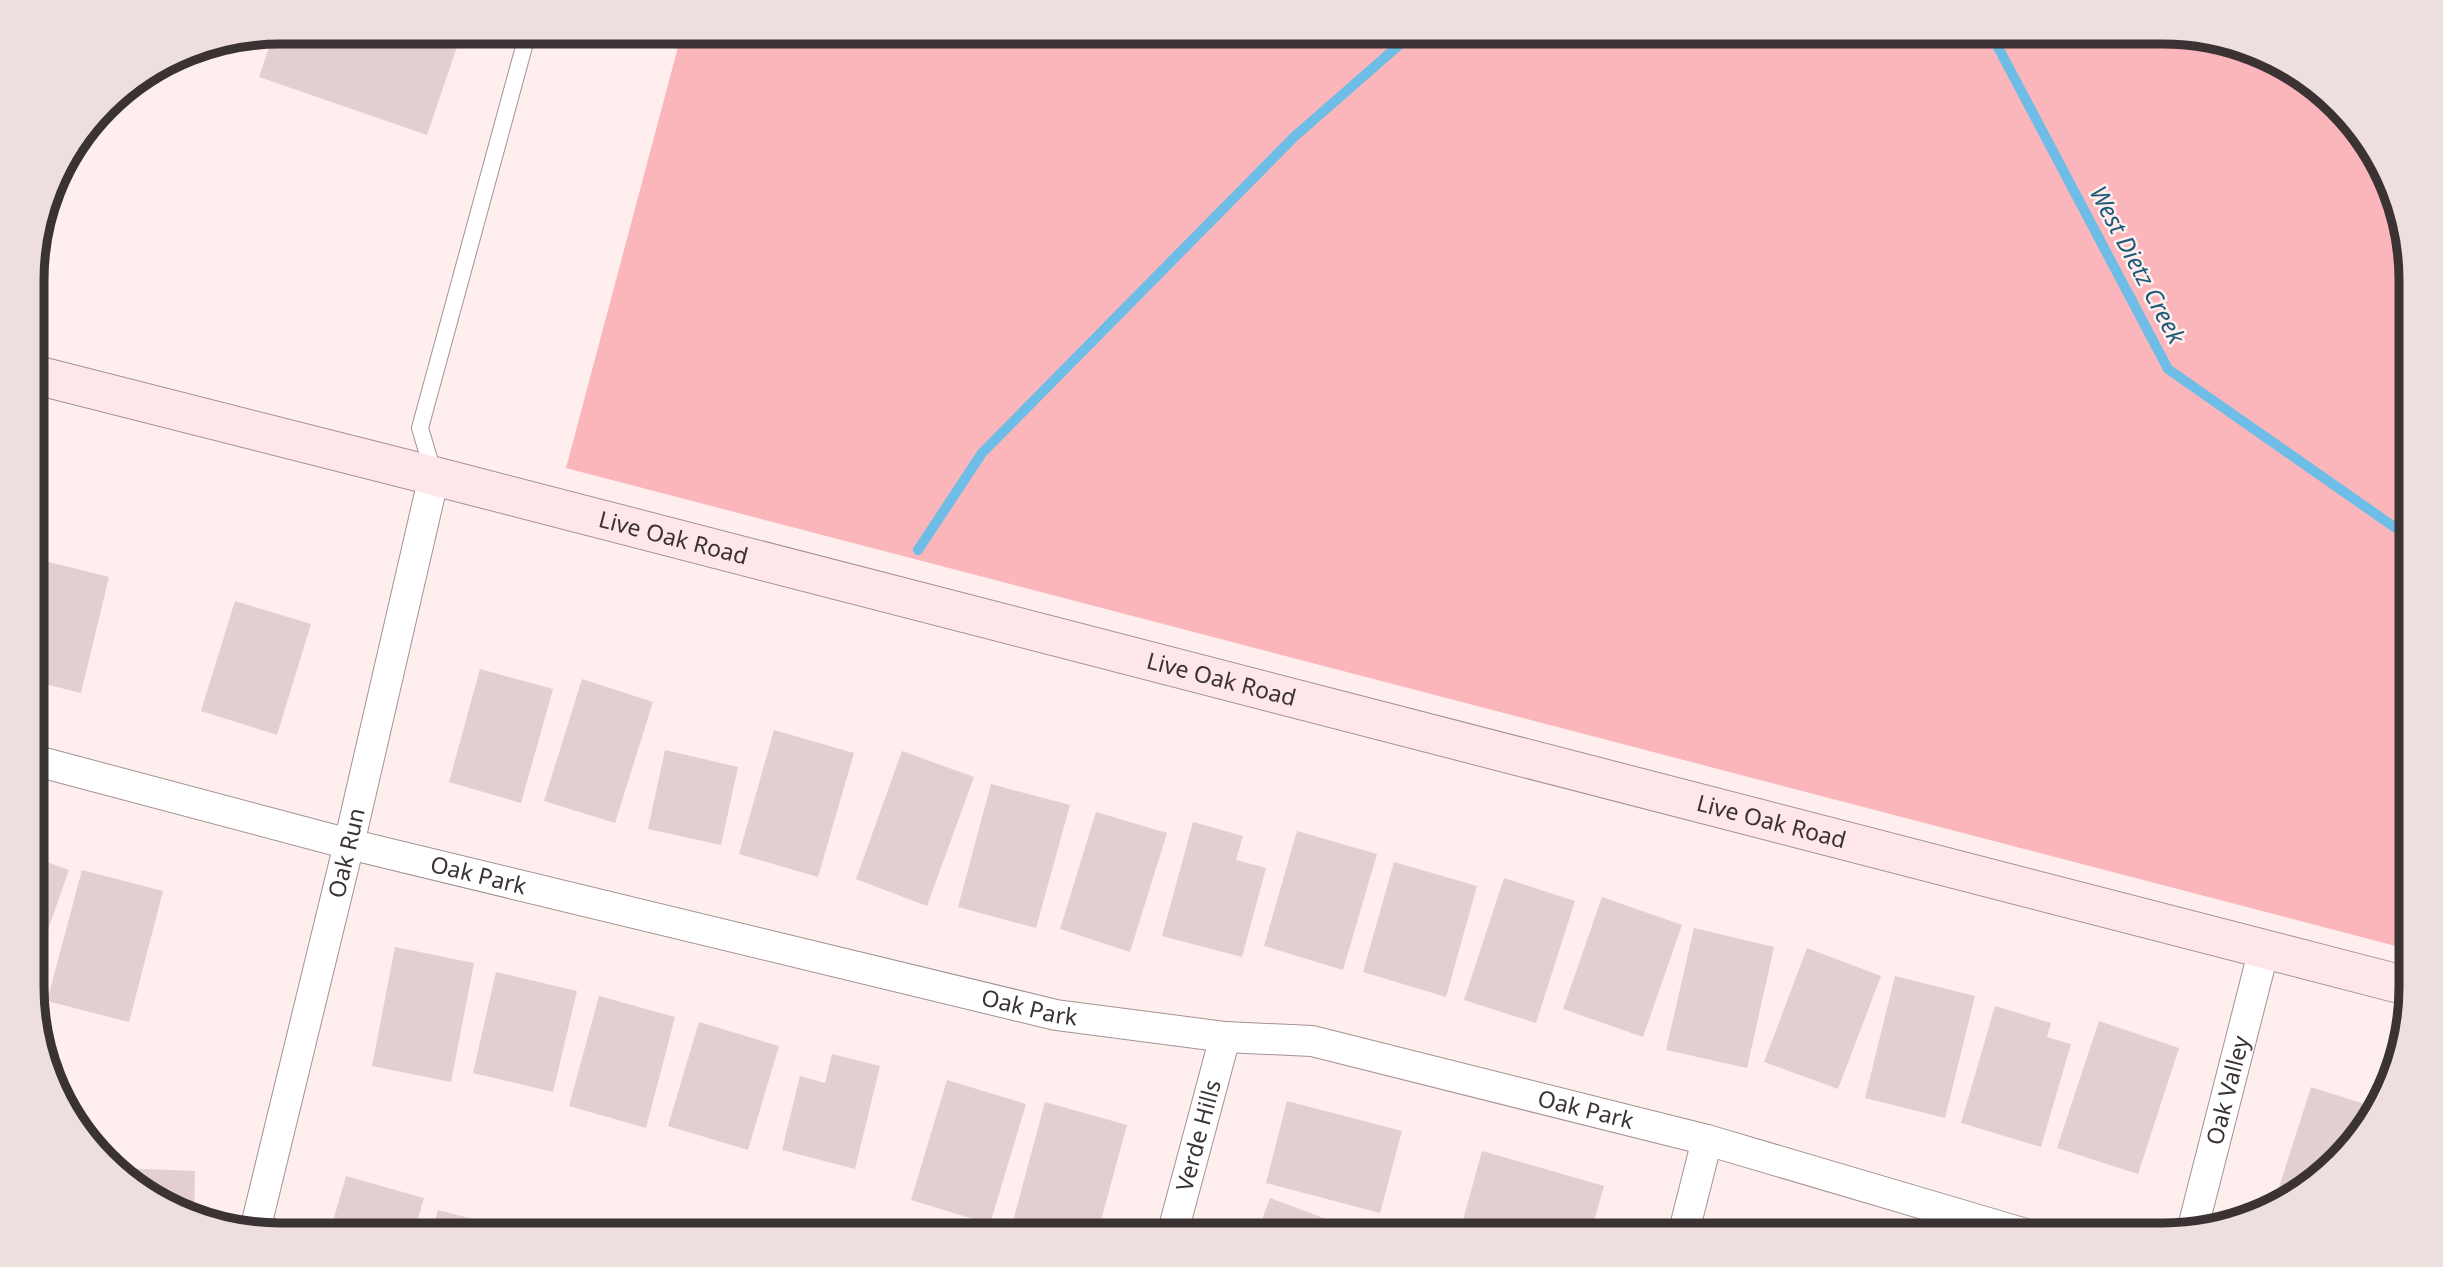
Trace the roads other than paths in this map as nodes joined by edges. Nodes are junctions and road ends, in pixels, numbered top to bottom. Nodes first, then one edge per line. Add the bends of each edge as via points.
1 (525, 44) edge
2 (44, 377) edge
3 (434, 476) junction
4 (44, 763) edge
5 (349, 844) junction
6 (2264, 949) junction
7 (2399, 984) edge
8 (1225, 1037) junction
9 (1707, 1140) junction
10 (2195, 1221) edge
11 (257, 1222) edge
12 (1174, 1223) edge
13 (1686, 1223) edge
14 (1988, 1223) edge

1 - 3 lane via 420,428
2 - 3 street, Live Oak Road
3 - 5 street, Oak Run
3 - 6 street, Live Oak Road
4 - 5 street, Oak Park
5 - 8 street, Oak Park via 1056,1015
5 - 11 street, Oak Run
6 - 7 street, Live Oak Road
6 - 10 street, Oak Valley
8 - 9 street, Oak Park via 1312,1041
8 - 12 street, Verde Hills
9 - 13 street
9 - 14 street, Oak Park

